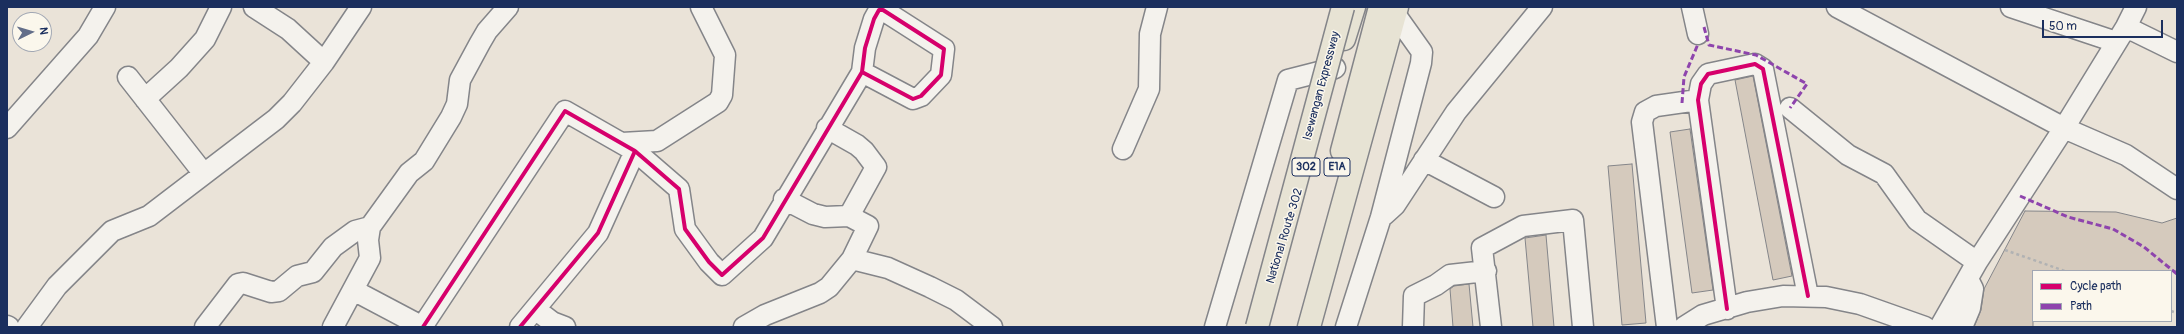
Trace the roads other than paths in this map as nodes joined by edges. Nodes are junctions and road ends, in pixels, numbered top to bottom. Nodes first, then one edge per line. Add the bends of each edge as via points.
1 (105, 7) edge
2 (221, 7) edge
3 (254, 7) edge
4 (361, 7) edge
5 (508, 7) edge
6 (701, 7) edge
7 (1157, 7) edge
8 (1343, 7) edge
9 (1354, 7) edge
10 (1542, 7) edge
11 (1692, 7) edge
12 (1837, 7) edge
13 (2011, 7) edge
14 (2136, 7) edge
15 (1391, 9) edge
16 (1698, 34) dead end
17 (2121, 35) junction
18 (2177, 52) edge
19 (324, 62) junction
20 (1335, 68) junction
21 (862, 72) junction
22 (128, 77) dead end
23 (145, 99) junction
24 (1698, 100) junction
25 (1790, 108) dead end
26 (7, 128) edge
27 (827, 128) junction
28 (2064, 128) junction
29 (628, 147) junction
30 (1123, 149) dead end
31 (1424, 160) junction
32 (204, 174) junction
33 (2177, 189) edge
34 (1494, 197) dead end
35 (784, 199) junction
36 (848, 216) junction
37 (1381, 217) junction
38 (370, 228) junction
39 (852, 259) junction
40 (1973, 270) junction
41 (1486, 271) junction
42 (353, 290) junction
43 (1808, 296) junction
44 (535, 309) junction
45 (1727, 309) junction
46 (27, 327) edge
47 (205, 327) edge
48 (333, 327) edge
49 (423, 327) edge
50 (520, 327) edge
51 (565, 327) edge
52 (744, 327) edge
53 (992, 327) edge
54 (1215, 327) edge
55 (1257, 327) edge
56 (1294, 327) edge
57 (1309, 327) edge
58 (1346, 327) edge
59 (1412, 327) edge
60 (1491, 327) edge
61 (1584, 327) edge
62 (1667, 327) edge
63 (1684, 327) edge
64 (1925, 327) edge
65 (1940, 327) edge
66 (1962, 327) edge

1 - 26 street via 88,36
2 - 23 street via 204,39 179,68
3 - 19 street via 288,29
4 - 19 street
5 - 38 street via 487,31 460,80 457,104 424,161 408,173
6 - 29 street via 725,56 722,95 718,102 657,141
7 - 30 street via 1150,34 1149,89
8 - 55 highway, Isewangan Expressway, bridge
9 - 20 highway, National Route 302 / 302
10 - 31 street via 1456,112
11 - 16 street
12 - 28 street
13 - 17 street
14 - 17 street
15 - 37 street via 1422,52
15 - 56 highway, E1A
15 - 57 highway
17 - 18 street
17 - 28 street
19 - 32 street via 276,119
20 - 54 street via 1288,80
20 - 55 highway, National Route 302 / 302
21 - 21 street via 865,48 878,10 883,10 944,49 941,75 921,96 913,98
21 - 27 street
22 - 23 street
23 - 32 street
24 - 43 street via 1701,84 1708,74 1755,64 1763,69
24 - 45 street
24 - 62 street via 1656,106 1645,112 1642,122
25 - 40 street via 1848,155 1884,174 1917,220
27 - 35 street
27 - 36 street via 857,145 876,167
28 - 33 street via 2126,154
28 - 40 street
29 - 35 street via 678,189 685,229 722,275 763,238
29 - 44 street via 598,233
29 - 49 street via 565,111
31 - 34 street
31 - 37 street via 1395,205
32 - 46 street via 149,216 112,231 57,286
35 - 36 street via 813,214 825,217
36 - 39 street via 868,226
37 - 58 street
38 - 42 street via 370,258
38 - 47 street via 355,232 333,247 313,272 297,276 279,291 271,292 243,283 238,284
39 - 52 street via 829,287 820,293 765,315
39 - 53 street via 888,268 930,286 956,300
40 - 65 street
40 - 66 street via 1970,308
41 - 59 street via 1450,275 1414,296
41 - 60 street
41 - 61 street via 1482,248 1523,226 1573,220
42 - 48 street
42 - 49 street
43 - 45 street via 1783,296 1747,302
43 - 64 street via 1860,304
44 - 50 street
44 - 51 street via 552,322
45 - 63 street via 1704,315

